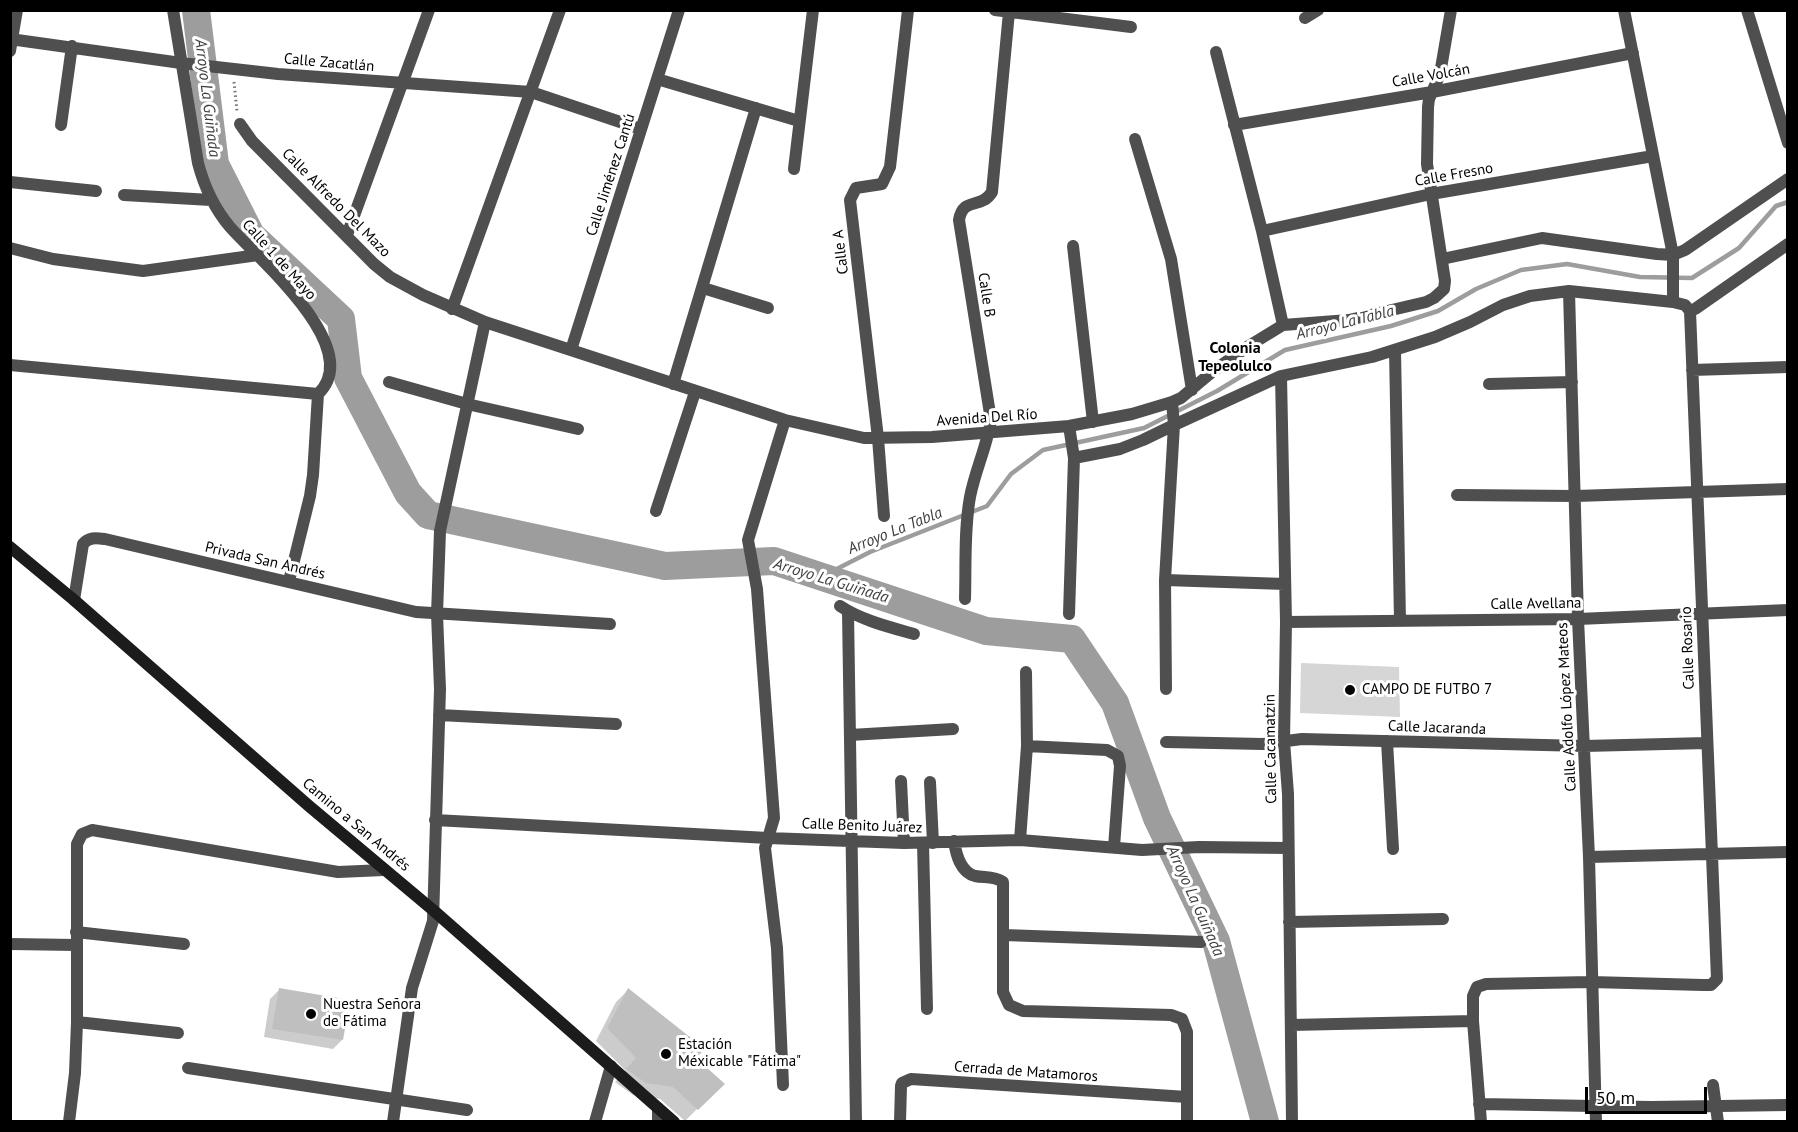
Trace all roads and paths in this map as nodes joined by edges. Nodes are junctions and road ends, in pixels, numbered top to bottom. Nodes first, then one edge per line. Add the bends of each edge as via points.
1 (17, 10) edge
2 (173, 10) edge
3 (429, 10) edge
4 (560, 10) edge
5 (679, 10) edge
6 (813, 10) edge
7 (908, 10) edge
8 (995, 10) edge
9 (1318, 10) edge
10 (1451, 10) edge
11 (1624, 10) edge
12 (1747, 10) edge
13 (1009, 12) junction
14 (1305, 18) dead end
15 (1131, 27) dead end
16 (11, 39) edge
17 (72, 46) junction
18 (10, 51) edge
19 (1216, 52) dead end
20 (1633, 53) junction
21 (187, 63) junction
22 (226, 67) junction
23 (657, 79) junction
24 (402, 83) junction
25 (531, 92) junction
26 (1432, 92) junction
27 (756, 108) junction
28 (799, 121) junction
29 (61, 124) dead end
30 (240, 124) joint
31 (1234, 125) junction
32 (641, 129) junction
33 (1135, 139) dead end
34 (1788, 142) edge
35 (1653, 156) junction
36 (794, 169) dead end
37 (1788, 179) edge
38 (10, 182) edge
39 (96, 191) dead end
40 (1431, 194) junction
41 (124, 195) dead end
42 (211, 200) junction
43 (1262, 231) junction
44 (347, 235) junction
45 (1788, 244) edge
46 (1073, 246) dead end
47 (10, 248) edge
48 (258, 255) junction
49 (1442, 259) junction
50 (1673, 259) junction
51 (703, 288) junction
52 (1569, 291) junction
53 (1673, 296) junction
54 (768, 308) dead end
55 (452, 309) junction
56 (1690, 311) junction
57 (485, 322) junction
58 (1283, 325) junction
59 (571, 350) junction
60 (1395, 350) junction
61 (10, 365) edge
62 (1788, 367) edge
63 (1692, 370) junction
64 (1281, 376) junction
65 (389, 382) dead end
66 (1572, 382) junction
67 (673, 384) junction
68 (1490, 384) dead end
69 (1192, 390) junction
70 (695, 392) junction
71 (318, 394) junction
72 (467, 404) junction
73 (1172, 405) junction
74 (785, 420) junction
75 (1093, 422) junction
76 (1174, 423) junction
77 (578, 429) dead end
78 (1070, 432) junction
79 (989, 434) junction
80 (878, 438) junction
81 (1073, 456) junction
82 (1788, 489) edge
83 (1697, 493) junction
84 (1457, 495) dead end
85 (1576, 496) junction
86 (656, 511) dead end
87 (885, 516) dead end
88 (14, 550) edge
89 (1165, 580) junction
90 (289, 581) junction
91 (1285, 584) junction
92 (965, 599) dead end
93 (74, 600) junction
94 (1788, 610) edge
95 (437, 614) junction
96 (1069, 614) dead end
97 (1701, 614) junction
98 (1578, 619) junction
99 (1400, 621) junction
100 (1286, 622) junction
101 (610, 624) dead end
102 (914, 634) dead end
103 (1026, 672) dead end
104 (1166, 689) dead end
105 (439, 715) junction
106 (616, 724) dead end
107 (953, 729) dead end
108 (850, 735) junction
109 (1284, 741) junction
110 (1387, 741) junction
111 (1166, 742) dead end
112 (1707, 742) junction
113 (1027, 746) junction
114 (1584, 746) junction
115 (901, 781) dead end
116 (930, 782) dead end
117 (435, 820) junction
118 (768, 838) junction
119 (852, 840) junction
120 (1020, 840) junction
121 (954, 841) junction
122 (904, 843) junction
123 (928, 843) junction
124 (1114, 847) junction
125 (1288, 848) junction
126 (1393, 849) dead end
127 (1788, 852) edge
128 (1712, 854) junction
129 (1589, 857) junction
130 (384, 870) junction
131 (433, 910) junction
132 (1443, 919) dead end
133 (1289, 922) junction
134 (1004, 935) junction
135 (76, 938) junction
136 (1201, 942) dead end
137 (10, 944) edge
138 (184, 944) dead end
139 (1591, 982) junction
140 (927, 1009) dead end
141 (1473, 1021) junction
142 (76, 1022) junction
143 (1291, 1025) junction
144 (178, 1033) dead end
145 (611, 1066) junction
146 (188, 1068) dead end
147 (783, 1085) dead end
148 (1713, 1085) dead end
149 (1187, 1097) junction
150 (396, 1099) junction
151 (1479, 1104) junction
152 (1788, 1105) edge
153 (1596, 1107) junction
154 (1716, 1107) junction
155 (658, 1108) junction
156 (467, 1110) dead end
157 (69, 1122) edge
158 (393, 1122) edge
159 (595, 1122) edge
160 (658, 1122) edge
161 (674, 1122) edge
162 (856, 1122) edge
163 (900, 1122) edge
164 (1187, 1122) edge
165 (1292, 1122) edge
166 (1481, 1122) edge
167 (1596, 1122) edge
168 (1718, 1122) edge

1 - 16 street
2 - 21 street, Calle 1 de Mayo
3 - 24 street
4 - 25 street
5 - 23 street, Calle Jiménez Cantú
6 - 28 street
7 - 80 street, Calle A via 890,166 882,184 856,188 850,200
8 - 13 street
9 - 14 street
10 - 26 street via 1440,74
11 - 20 street
12 - 34 street
13 - 15 street
13 - 79 street, Calle B via 992,192 983,202 963,207 959,220 991,420
16 - 17 street, Calle Zacatlán
16 - 18 street
17 - 21 street, Calle Zacatlán
17 - 29 street
19 - 31 street
20 - 26 street, Calle Volcán
20 - 35 street
21 - 22 street, Calle Zacatlán
21 - 42 street, Calle 1 de Mayo via 198,163
22 - 24 street, Calle Zacatlán
22 - 30 path
23 - 27 street
23 - 32 street, Calle Jiménez Cantú
24 - 25 street, Calle Zacatlán
24 - 44 street
25 - 32 street, Calle Zacatlán
25 - 55 street
26 - 31 street, Calle Volcán
26 - 40 street via 1427,164
27 - 28 street
27 - 51 street
28 - 36 street
30 - 44 street, Calle Alfredo Del Mazo via 252,141
31 - 43 street
32 - 59 street, Calle Jiménez Cantú
33 - 69 street via 1171,259
35 - 40 street, Calle Fresno
35 - 50 street
37 - 50 street
38 - 39 street
40 - 43 street, Calle Fresno
40 - 49 street
41 - 42 street
42 - 48 street, Calle 1 de Mayo via 230,227
43 - 58 street
44 - 55 street, Calle Alfredo Del Mazo via 390,276
45 - 56 street
46 - 75 street
47 - 48 street via 53,259 143,271
48 - 71 street, Calle 1 de Mayo via 299,301 326,341 330,366 328,379
49 - 50 street via 1542,238
49 - 58 street, Avenida Del Río via 1444,289 1426,302 1349,320
50 - 53 street
51 - 54 street
51 - 67 street
52 - 53 street
52 - 60 street via 1530,296 1503,305 1444,334
52 - 66 street, Calle Adolfo López Mateos
53 - 56 street
55 - 57 street, Calle Alfredo Del Mazo
56 - 63 street, Calle Rosario
57 - 59 street, Avenida Del Río
57 - 72 street
58 - 69 street, Avenida Del Río via 1229,359
59 - 67 street, Avenida Del Río
60 - 64 street
60 - 99 street
61 - 71 street
62 - 63 street
63 - 83 street, Calle Rosario
64 - 76 street
64 - 91 street, Calle Cacamatzin
65 - 72 street
66 - 68 street
66 - 85 street, Calle Adolfo López Mateos
67 - 70 street, Avenida Del Río
69 - 73 street, Avenida Del Río
70 - 74 street, Avenida Del Río
70 - 86 street
71 - 90 street, Calle 1 de Mayo via 313,475
72 - 77 street
72 - 95 street via 440,531
73 - 75 street, Avenida Del Río
73 - 76 street
74 - 80 street, Avenida Del Río
74 - 118 street via 748,540 756,584 774,818
75 - 78 street, Avenida Del Río
76 - 81 street via 1159,434 1120,449
76 - 89 street
78 - 79 street, Avenida Del Río
78 - 81 street
79 - 80 street, Avenida Del Río
79 - 92 street, Calle B via 970,499
80 - 87 street, Calle A
81 - 96 street
82 - 83 street
83 - 85 street
83 - 97 street, Calle Rosario
84 - 85 street
85 - 98 street, Calle Adolfo López Mateos
88 - 93 main road, Camino a San Andrés
89 - 91 street
89 - 104 street
90 - 93 street, Privada San Andrés via 105,538 83,544
90 - 95 street, Privada San Andrés
91 - 100 street, Calle Cacamatzin
93 - 130 main road, Camino a San Andrés
94 - 97 street, Calle Avellana
95 - 101 street, Privada San Andrés
95 - 105 street
97 - 98 street, Calle Avellana
97 - 112 street, Calle Rosario
98 - 99 street, Calle Avellana
98 - 114 street, Calle Adolfo López Mateos
99 - 100 street, Calle Avellana
100 - 109 street, Calle Cacamatzin
102 - 108 street via 844,609
103 - 113 street
105 - 106 street
105 - 117 street
107 - 108 street
108 - 119 street
109 - 110 street, Calle Jacaranda
109 - 111 street, Calle Jacaranda
109 - 125 street, Calle Cacamatzin
110 - 114 street, Calle Jacaranda
110 - 126 street
112 - 114 street, Calle Jacaranda
112 - 128 street, Calle Rosario
113 - 120 street
113 - 124 street via 1107,750 1118,756
114 - 129 street, Calle Adolfo López Mateos
115 - 122 street
116 - 123 street
117 - 118 street, Calle Benito Juárez
117 - 131 street
118 - 119 street, Calle Benito Juárez
118 - 147 street via 765,848 777,948
119 - 122 street, Calle Benito Juárez
119 - 162 street
120 - 121 street, Calle Benito Juárez
120 - 124 street, Calle Benito Juárez
121 - 123 street, Calle Benito Juárez
121 - 134 street via 959,862 966,871 1003,882
122 - 123 street, Calle Benito Juárez
123 - 140 street
124 - 125 street, Calle Benito Juárez
125 - 133 street, Calle Cacamatzin
127 - 128 street
128 - 129 street
128 - 139 street, Calle Rosario via 1719,974 1715,983
129 - 139 street, Calle Adolfo López Mateos
130 - 131 main road, Camino a San Andrés
130 - 135 street via 338,872 92,830 82,834 77,844
131 - 145 main road, Camino a San Andrés
131 - 150 street via 431,930 412,988
132 - 133 street
133 - 143 street, Calle Cacamatzin
134 - 136 street
134 - 149 street via 1003,992 1009,1005 1023,1011 1171,1015 1182,1019 1186,1032
135 - 137 street
135 - 138 street
135 - 142 street
139 - 141 street via 1486,984 1477,987 1473,996
139 - 153 street, Calle Adolfo López Mateos
141 - 143 street
141 - 151 street
142 - 144 street
142 - 157 street
143 - 165 street, Calle Cacamatzin
145 - 155 main road, Camino a San Andrés
145 - 159 street
146 - 150 street
148 - 154 street
149 - 163 street, Cerrada de Matamoros via 911,1079 901,1086
149 - 164 street
150 - 156 street
150 - 158 street
151 - 153 street
151 - 166 street
152 - 154 street
153 - 154 street
153 - 167 street, Calle Adolfo López Mateos
154 - 168 street
155 - 160 street
155 - 161 main road, Camino a San Andrés

